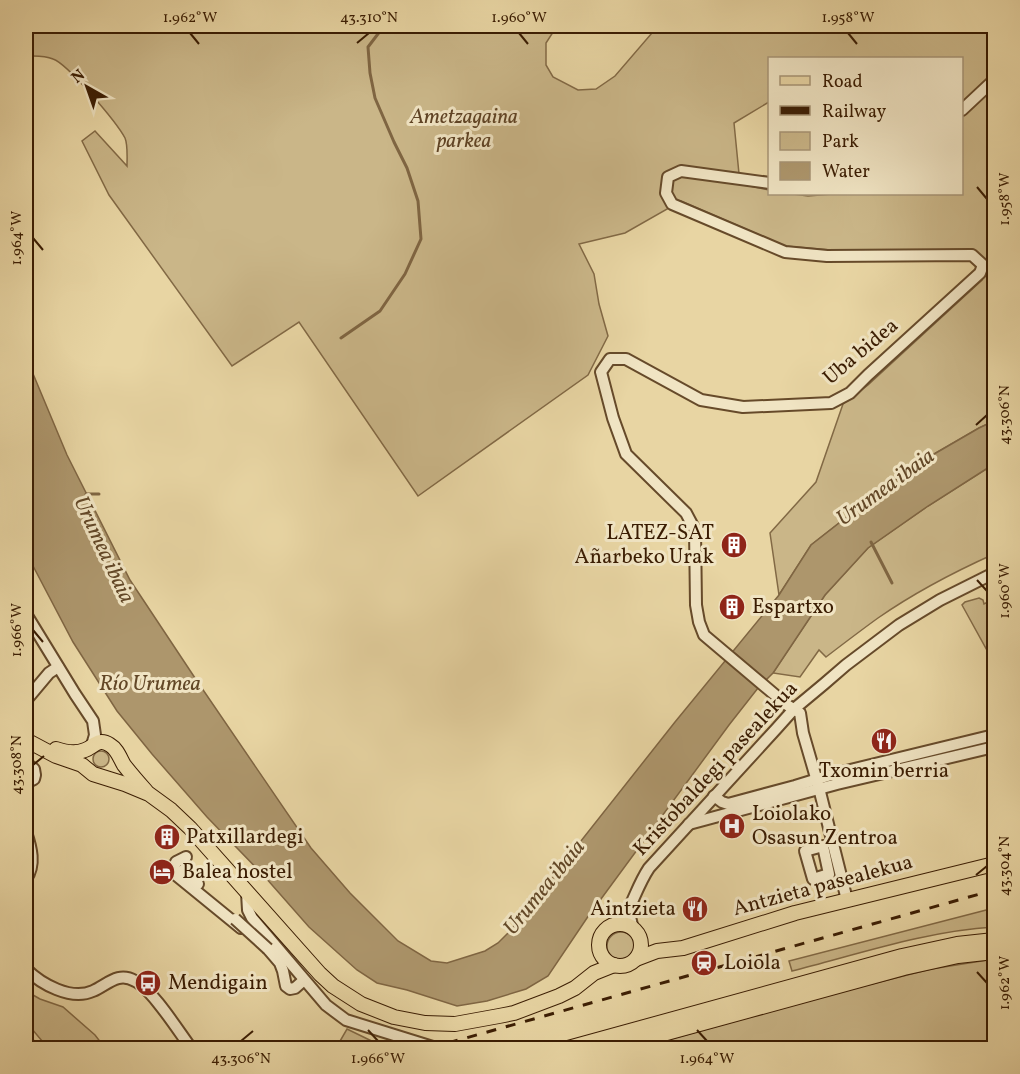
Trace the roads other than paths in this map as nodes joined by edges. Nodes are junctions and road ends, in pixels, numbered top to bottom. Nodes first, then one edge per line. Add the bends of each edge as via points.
1 (993, 82) edge
2 (963, 109) edge
3 (768, 183) edge
4 (994, 573) edge
5 (26, 614) edge
6 (58, 668) junction
7 (28, 698) dead end
8 (794, 709) junction
9 (777, 728) junction
10 (26, 732) edge
11 (803, 733) junction
12 (994, 735) edge
13 (26, 740) edge
14 (90, 747) junction
15 (994, 747) edge
16 (116, 752) junction
17 (26, 763) edge
18 (87, 768) junction
19 (100, 776) junction
20 (26, 783) edge
21 (818, 784) junction
22 (149, 794) junction
23 (714, 796) junction
24 (688, 824) junction
25 (26, 832) edge
26 (186, 857) dead end
27 (994, 864) edge
28 (183, 870) dead end
29 (26, 879) edge
30 (247, 893) junction
31 (847, 900) junction
32 (630, 905) junction
33 (610, 927) junction
34 (636, 932) junction
35 (994, 940) edge
36 (664, 949) junction
37 (600, 950) junction
38 (994, 952) edge
39 (275, 957) junction
40 (636, 959) junction
41 (614, 965) junction
42 (26, 969) edge
43 (588, 977) junction
44 (304, 980) junction
45 (286, 986) junction
46 (26, 1044) edge
47 (29, 1048) edge
48 (191, 1048) edge
49 (436, 1048) edge
50 (568, 1048) edge
51 (612, 1048) edge

1 - 2 street
3 - 8 street, Uba bidea via 681,171 668,177 666,193 672,204 785,252 828,256 972,255 983,265 980,273 850,393 831,403 743,406 701,400 626,359 610,359 601,372 626,454 686,513 695,530 696,605 704,635
4 - 8 street, Kristobaldegi pasealekua via 899,625
5 - 6 street
6 - 7 street
6 - 14 street via 93,721 95,735
8 - 9 street, Kristobaldegi pasealekua
8 - 11 street via 800,713
9 - 11 street via 786,725
9 - 23 street, Kristobaldegi pasealekua
10 - 14 main road via 62,751
11 - 21 street
12 - 21 street via 834,774
13 - 18 main road
14 - 16 main road via 107,743
14 - 18 main road via 84,761
15 - 21 street
16 - 19 main road via 118,762 114,770
16 - 22 main road
17 - 20 street via 36,775
18 - 19 main road
19 - 22 main road
21 - 23 street via 728,804
21 - 24 street
21 - 31 street
22 - 30 main road via 186,823
23 - 24 street, Kristobaldegi pasealekua
24 - 32 street, Kristobaldegi pasealekua via 646,873
25 - 29 street via 32,865
26 - 39 street via 176,862 176,875
27 - 31 main road, Antzieta pasealekua
28 - 39 street, bridge
30 - 43 main road via 333,986 361,1004 410,1021 455,1024 514,1013 559,996
30 - 44 street via 252,918
31 - 36 main road, Antzieta pasealekua via 683,948
32 - 33 street, Kristobaldegi pasealekua
32 - 34 street
33 - 34 main road via 625,925
33 - 37 main road via 600,939
34 - 36 main road
34 - 40 main road via 641,945
35 - 50 main road via 902,956
36 - 40 main road, Antzieta pasealekua
37 - 41 main road via 605,960
37 - 43 main road
38 - 51 main road via 922,963
39 - 45 street
39 - 45 street via 281,982
40 - 41 main road via 623,966
41 - 43 main road
42 - 48 street via 37,980 63,992 84,994 110,980 134,980 146,989
44 - 45 street via 295,988
44 - 49 street via 346,1020
46 - 47 highway

